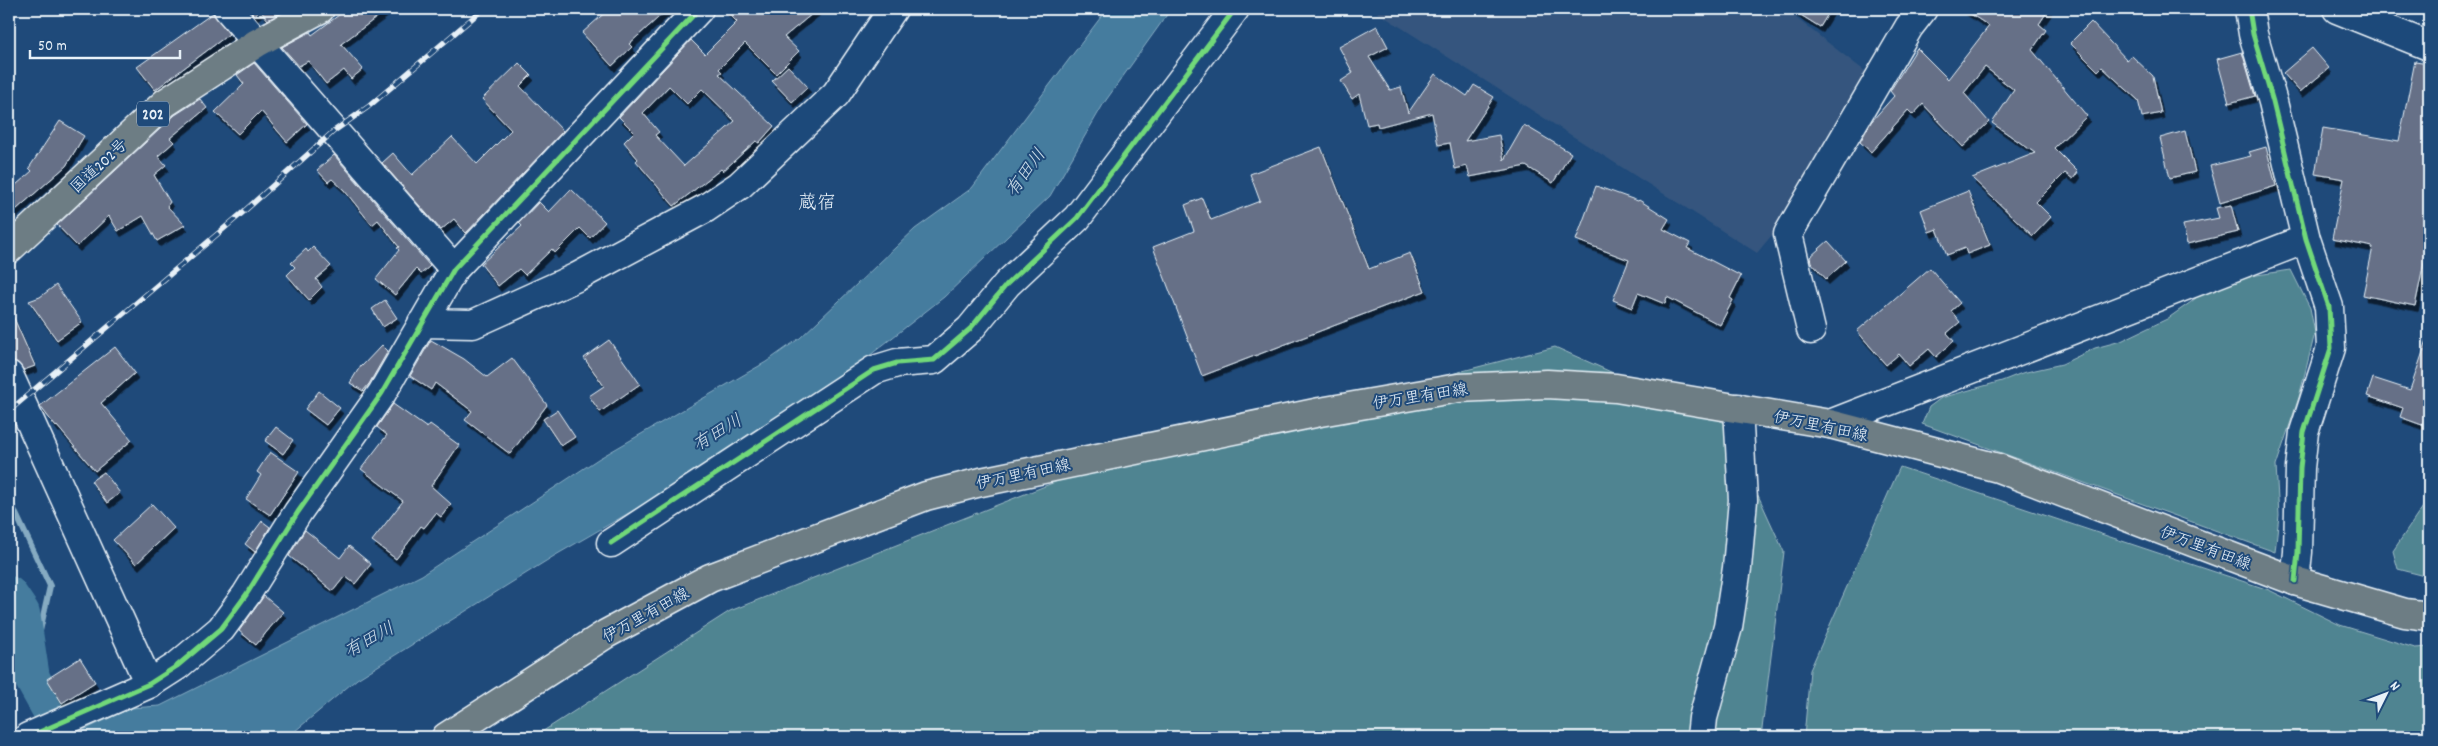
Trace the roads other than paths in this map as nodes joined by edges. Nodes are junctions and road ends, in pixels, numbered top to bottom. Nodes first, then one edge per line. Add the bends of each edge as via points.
1 (228, 9) edge
2 (320, 9) edge
3 (699, 9) edge
4 (893, 9) edge
5 (1235, 9) edge
6 (1923, 9) edge
7 (2249, 9) edge
8 (2337, 9) edge
9 (257, 43) junction
10 (2429, 46) edge
11 (2306, 239) junction
12 (9, 249) edge
13 (454, 269) junction
14 (422, 324) junction
15 (1811, 330) dead end
16 (9, 375) edge
17 (1738, 408) junction
18 (1830, 424) junction
19 (610, 543) dead end
20 (2295, 581) junction
21 (2429, 616) edge
22 (150, 684) junction
23 (28, 737) edge
24 (446, 737) edge
25 (1701, 737) edge

1 - 9 street
2 - 9 main road, 国道202号 / 202
3 - 13 street
4 - 14 street via 836,94 740,185 706,208 577,277 473,324
5 - 19 street via 1077,218 1007,284 970,329 934,360 897,363 874,370
6 - 15 street via 1909,26 1788,234
7 - 11 street
8 - 10 street
9 - 12 main road, 国道202号 / 202 via 165,103
9 - 13 street
11 - 18 street
11 - 20 street via 2329,307 2331,348 2304,432
13 - 14 street
14 - 22 street via 382,393 221,629
16 - 22 street
17 - 18 main road, 伊万里有田線
17 - 24 main road, 伊万里有田線 via 1616,388 1547,384 1458,388 1320,412 926,496 710,578 606,634
17 - 25 street via 1743,500 1737,568 1728,627 1703,718
18 - 20 main road, 伊万里有田線 via 1998,468
20 - 21 main road, 伊万里有田線 via 2404,614
22 - 23 street

